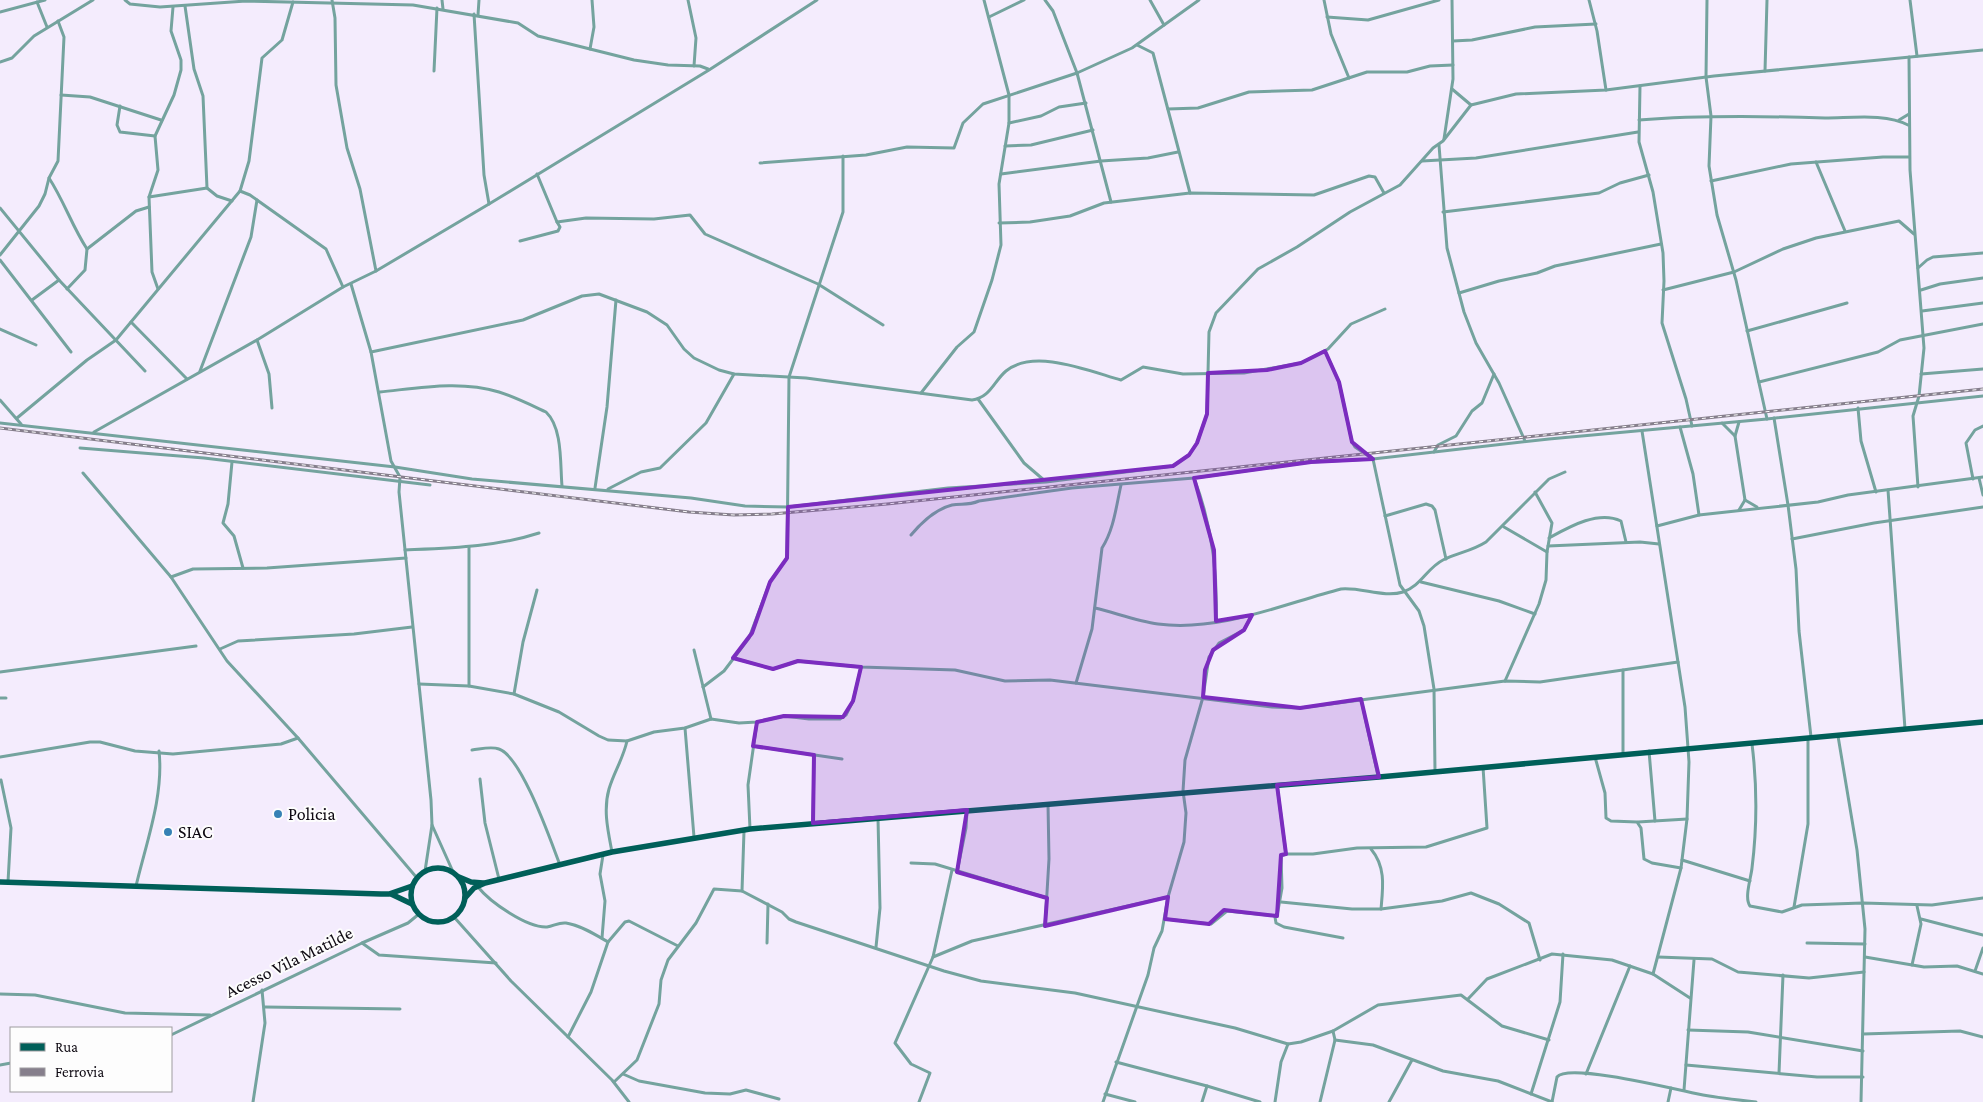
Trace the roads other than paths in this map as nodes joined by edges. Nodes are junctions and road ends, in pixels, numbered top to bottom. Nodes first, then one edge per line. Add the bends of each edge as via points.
1 (44, 0) edge
2 (93, 0) edge
3 (125, 0) edge
4 (442, 0) edge
5 (480, 0) edge
6 (592, 0) edge
7 (688, 0) edge
8 (817, 0) edge
9 (984, 0) edge
10 (1024, 0) edge
11 (1045, 0) edge
12 (1150, 0) edge
13 (1199, 0) edge
14 (1324, 0) edge
15 (1439, 0) edge
16 (1452, 0) edge
17 (1590, 0) edge
18 (1707, 0) edge
19 (1767, 0) edge
20 (1910, 0) edge
21 (1194, 1) edge
22 (37, 2) junction
23 (293, 2) junction
24 (333, 2) edge
25 (184, 6) junction
26 (173, 7) junction
27 (437, 8) junction
28 (443, 9) junction
29 (0, 12) edge
30 (476, 14) junction
31 (989, 17) junction
32 (1327, 18) junction
33 (58, 21) junction
34 (1164, 24) junction
35 (1596, 24) junction
36 (47, 27) junction
37 (1453, 41) junction
38 (1136, 45) junction
39 (590, 49) junction
40 (1983, 50) edge
41 (1917, 56) junction
42 (1909, 57) junction
43 (0, 62) edge
44 (694, 66) junction
45 (1453, 66) junction
46 (709, 70) junction
47 (434, 71) dead end
48 (1765, 71) junction
49 (1077, 73) junction
50 (1706, 77) junction
51 (1349, 78) junction
52 (1640, 86) junction
53 (1452, 89) junction
54 (1606, 90) junction
55 (61, 95) junction
56 (1010, 95) junction
57 (1086, 103) junction
58 (1470, 105) junction
59 (120, 106) junction
60 (1168, 109) junction
61 (1909, 114) junction
62 (1710, 116) junction
63 (161, 120) junction
64 (1639, 120) junction
65 (1899, 120) junction
66 (1009, 123) junction
67 (1908, 125) junction
68 (1093, 130) junction
69 (1639, 132) junction
70 (155, 136) junction
71 (1443, 141) junction
72 (1439, 144) junction
73 (1005, 146) junction
74 (1178, 152) junction
75 (843, 156) junction
76 (1909, 157) junction
77 (1440, 160) junction
78 (1101, 161) junction
79 (1421, 161) junction
80 (1816, 162) junction
81 (760, 163) dead end
82 (537, 174) junction
83 (1001, 174) junction
84 (1649, 175) junction
85 (49, 178) junction
86 (1711, 181) junction
87 (206, 188) junction
88 (240, 191) junction
89 (1190, 193) junction
90 (1384, 193) junction
91 (148, 197) junction
92 (257, 200) junction
93 (232, 201) junction
94 (1111, 202) junction
95 (489, 204) junction
96 (149, 207) junction
97 (0, 208) edge
98 (1443, 212) junction
99 (557, 222) junction
100 (1000, 223) junction
101 (1845, 231) junction
102 (18, 233) junction
103 (1914, 235) junction
104 (520, 241) dead end
105 (1661, 244) junction
106 (87, 249) junction
107 (1983, 253) edge
108 (0, 254) edge
109 (0, 260) edge
110 (1918, 269) junction
111 (376, 271) junction
112 (1734, 272) junction
113 (1983, 278) edge
114 (59, 280) junction
115 (351, 284) junction
116 (818, 284) junction
117 (343, 287) junction
118 (67, 288) junction
119 (158, 289) junction
120 (1663, 290) junction
121 (1921, 290) junction
122 (1459, 293) junction
123 (32, 300) junction
124 (616, 300) junction
125 (1848, 303) dead end
126 (1983, 303) edge
127 (1385, 309) dead end
128 (1922, 311) junction
129 (131, 322) junction
130 (1983, 324) edge
131 (883, 325) dead end
132 (0, 329) edge
133 (1747, 331) junction
134 (1924, 337) junction
135 (116, 340) junction
136 (257, 340) junction
137 (36, 345) dead end
138 (1325, 351) junction
139 (71, 352) dead end
140 (371, 352) junction
141 (1983, 369) edge
142 (200, 371) junction
143 (146, 372) dead end
144 (1208, 373) junction
145 (734, 374) junction
146 (1494, 374) junction
147 (1921, 374) junction
148 (788, 377) junction
149 (187, 379) junction
150 (1759, 382) junction
151 (380, 392) junction
152 (920, 394) junction
153 (1983, 396) edge
154 (978, 399) junction
155 (0, 400) edge
156 (1916, 401) junction
157 (272, 408) dead end
158 (1858, 408) junction
159 (16, 418) junction
160 (1774, 418) junction
161 (1767, 419) junction
162 (1739, 422) junction
163 (0, 423) edge
164 (1722, 423) junction
165 (22, 425) junction
166 (1692, 426) junction
167 (1983, 426) edge
168 (1680, 427) junction
169 (1642, 430) junction
170 (94, 432) junction
171 (1735, 436) junction
172 (1526, 441) junction
173 (80, 448) dead end
174 (1434, 452) junction
175 (1373, 459) junction
176 (232, 462) junction
177 (395, 467) junction
178 (1565, 472) dead end
179 (83, 473) dead end
180 (1981, 477) edge
181 (1194, 478) junction
182 (1973, 478) junction
183 (400, 481) junction
184 (1046, 482) junction
185 (430, 485) dead end
186 (1120, 485) junction
187 (562, 486) junction
188 (1918, 487) junction
189 (595, 488) junction
190 (608, 490) junction
191 (1888, 490) junction
192 (1535, 492) junction
193 (1876, 492) junction
194 (1983, 495) edge
195 (1745, 500) junction
196 (1788, 505) junction
197 (788, 507) junction
198 (1983, 507) edge
199 (1758, 508) junction
200 (1740, 510) junction
201 (1699, 515) junction
202 (1385, 516) junction
203 (1890, 521) junction
204 (1657, 526) junction
205 (1504, 527) junction
206 (539, 533) dead end
207 (911, 535) dead end
208 (1549, 538) junction
209 (1792, 540) junction
210 (1626, 542) junction
211 (1659, 544) junction
212 (1548, 546) junction
213 (469, 547) junction
214 (405, 550) junction
215 (1547, 552) junction
216 (406, 558) junction
217 (1446, 559) junction
218 (243, 568) junction
219 (171, 577) junction
220 (1421, 582) junction
221 (538, 590) dead end
222 (1403, 592) junction
223 (1095, 608) junction
224 (1535, 614) junction
225 (1252, 615) junction
226 (1216, 621) junction
227 (412, 626) junction
228 (196, 646) dead end
229 (220, 649) junction
230 (694, 650) dead end
231 (733, 658) junction
232 (1678, 662) junction
233 (861, 667) junction
234 (1623, 670) junction
235 (0, 672) edge
236 (1505, 681) junction
237 (419, 684) junction
238 (1076, 684) junction
239 (469, 686) junction
240 (703, 687) junction
241 (1434, 689) junction
242 (514, 694) junction
243 (1203, 697) junction
244 (0, 698) edge
245 (6, 698) dead end
246 (1361, 699) junction
247 (710, 718) junction
248 (757, 722) junction
249 (1983, 722) edge
250 (685, 728) junction
251 (1905, 729) junction
252 (1838, 735) junction
253 (298, 738) junction
254 (1810, 738) junction
255 (627, 741) junction
256 (1752, 743) junction
257 (753, 746) junction
258 (1687, 748) junction
259 (472, 750) dead end
260 (159, 751) junction
261 (1649, 751) junction
262 (1623, 754) junction
263 (814, 755) junction
264 (1595, 756) junction
265 (0, 757) edge
266 (842, 759) dead end
267 (1483, 766) junction
268 (1434, 771) junction
269 (1379, 777) junction
270 (480, 779) dead end
271 (0, 780) edge
272 (1277, 785) junction
273 (1182, 792) junction
274 (1048, 803) junction
275 (967, 810) junction
276 (878, 818) junction
277 (1687, 819) junction
278 (1655, 820) junction
279 (1637, 822) junction
280 (813, 824) junction
281 (432, 825) junction
282 (747, 830) junction
283 (694, 838) junction
284 (1371, 848) junction
285 (612, 852) junction
286 (603, 854) junction
287 (1286, 854) junction
288 (1682, 860) junction
289 (911, 863) dead end
290 (560, 865) junction
291 (1681, 868) junction
292 (952, 870) junction
293 (426, 871) junction
294 (956, 872) junction
295 (456, 875) junction
296 (417, 878) junction
297 (499, 879) junction
298 (1750, 881) junction
299 (0, 882) edge
300 (8, 882) junction
301 (485, 883) junction
302 (412, 886) junction
303 (478, 886) junction
304 (135, 887) junction
305 (742, 891) junction
306 (389, 894) junction
307 (1168, 897) junction
308 (465, 898) junction
309 (1047, 898) junction
310 (1983, 898) edge
311 (1281, 902) junction
312 (1863, 903) junction
313 (412, 904) junction
314 (768, 904) junction
315 (1917, 906) junction
316 (1794, 907) junction
317 (1381, 909) junction
318 (419, 914) junction
319 (454, 917) junction
320 (1275, 917) junction
321 (1165, 919) junction
322 (1921, 919) junction
323 (1045, 926) junction
324 (1983, 935) edge
325 (602, 938) junction
326 (1343, 938) dead end
327 (362, 942) junction
328 (608, 942) junction
329 (767, 943) dead end
330 (1807, 943) dead end
331 (1865, 944) junction
332 (678, 946) junction
333 (876, 947) junction
334 (1983, 948) edge
335 (1563, 954) junction
336 (1658, 957) junction
337 (1865, 957) junction
338 (933, 958) junction
339 (1540, 960) junction
340 (1694, 960) junction
341 (496, 963) junction
342 (1912, 965) junction
343 (927, 966) junction
344 (1630, 966) junction
345 (1975, 971) junction
346 (1864, 972) junction
347 (1653, 974) junction
348 (1983, 974) edge
349 (1783, 975) junction
350 (262, 990) junction
351 (0, 994) edge
352 (1690, 998) junction
353 (1468, 999) junction
354 (1136, 1006) junction
355 (265, 1007) junction
356 (400, 1010) dead end
357 (210, 1015) junction
358 (1688, 1030) junction
359 (1333, 1031) junction
360 (1863, 1034) junction
361 (172, 1035) edge
362 (568, 1037) junction
363 (1983, 1037) edge
364 (1779, 1038) junction
365 (1335, 1040) junction
366 (1549, 1040) junction
367 (1288, 1044) junction
368 (1863, 1051) junction
369 (1412, 1060) junction
370 (1116, 1062) junction
371 (1686, 1066) junction
372 (1779, 1073) junction
373 (623, 1074) junction
374 (1586, 1074) junction
375 (1863, 1077) junction
376 (614, 1082) junction
377 (1207, 1086) junction
378 (1671, 1088) junction
379 (1684, 1090) junction
380 (1105, 1094) junction
381 (1531, 1094) junction
382 (779, 1099) dead end
383 (253, 1102) edge
384 (630, 1102) edge
385 (919, 1102) edge
386 (1103, 1102) edge
387 (1135, 1102) edge
388 (1202, 1102) edge
389 (1260, 1102) edge
390 (1275, 1102) edge
391 (1320, 1102) edge
392 (1389, 1102) edge
393 (1552, 1102) edge
394 (1668, 1102) edge
395 (1756, 1102) edge
396 (1862, 1102) edge

1 - 22 street
2 - 33 street
3 - 26 street via 141,6
4 - 28 street
5 - 30 street
6 - 39 street via 594,27
7 - 44 street via 696,38
8 - 46 street
9 - 31 street
10 - 31 street
11 - 49 street via 1053,11
12 - 34 street
13 - 21 street
14 - 32 street
15 - 32 street via 1368,20
16 - 37 street
17 - 35 street
18 - 50 street
19 - 48 street
20 - 41 street
21 - 34 street
22 - 29 street
22 - 36 street
23 - 24 street
23 - 25 street via 246,1
23 - 88 street via 282,40 262,58 249,161
24 - 27 street
24 - 111 street via 336,85
25 - 26 street
25 - 87 street via 194,69 203,96
26 - 63 street via 171,31 181,70 174,95
27 - 28 street
27 - 47 street
28 - 30 street
30 - 39 street via 518,23 538,36
30 - 95 street via 484,175
31 - 56 street
32 - 51 street
33 - 36 street
33 - 55 street via 64,37
34 - 38 street
35 - 37 street via 1535,27
35 - 54 street
36 - 43 street via 12,58
37 - 45 street
38 - 49 street
38 - 60 street via 1153,54
39 - 44 street via 634,60
40 - 41 street
41 - 42 street
42 - 48 street
42 - 61 street
44 - 46 street
45 - 51 street via 1430,66 1407,72 1367,72
45 - 53 street
46 - 82 street
48 - 50 street
49 - 56 street
49 - 57 street
50 - 52 street
50 - 62 street
51 - 60 street via 1312,90 1249,92 1198,108
52 - 54 street
52 - 64 street
53 - 58 street
53 - 71 street
54 - 58 street via 1516,94
55 - 59 street via 90,97
55 - 85 street via 59,156
56 - 66 street
56 - 75 street via 983,104 966,118 952,148 907,147
57 - 66 street via 1059,107 1041,116
57 - 68 street
58 - 71 street
59 - 63 street
59 - 70 street via 117,125 120,132
60 - 74 street
61 - 65 street
61 - 67 street
62 - 64 street
62 - 65 street
62 - 86 street via 1708,156
63 - 70 street
64 - 69 street
65 - 67 street
66 - 73 street
67 - 76 street
68 - 73 street via 1031,145
68 - 78 street
69 - 77 street via 1476,158
69 - 84 street
70 - 91 street via 158,170
71 - 72 street
72 - 77 street
72 - 79 street
73 - 83 street
74 - 78 street
74 - 89 street
75 - 81 street
75 - 116 street via 844,207
76 - 80 street
76 - 103 street
77 - 79 street
77 - 98 street
78 - 83 street
78 - 94 street
79 - 90 street via 1400,185
80 - 86 street via 1778,166
80 - 101 street
82 - 95 street
82 - 99 street
83 - 100 street
84 - 98 street via 1599,193
84 - 105 street
85 - 102 street via 46,194
85 - 106 street
86 - 112 street via 1717,215
87 - 91 street
87 - 93 street
88 - 92 street
88 - 93 street
89 - 90 street via 1314,195 1369,176 1376,177
89 - 94 street
90 - 144 street via 1250,275 1211,323
91 - 96 street
92 - 117 street via 326,249
92 - 142 street via 251,238
93 - 119 street
94 - 100 street via 1070,216
95 - 111 street
96 - 106 street via 136,211
96 - 119 street via 152,272
97 - 102 street
98 - 122 street via 1447,248
99 - 104 street via 558,231
99 - 116 street via 690,215 705,234
100 - 152 street via 999,254 974,332 957,347
101 - 103 street via 1896,220
101 - 112 street via 1783,249
102 - 108 street
102 - 114 street
103 - 110 street
105 - 120 street
105 - 122 street via 1554,266
106 - 118 street via 85,270
107 - 110 street via 1930,258
109 - 123 street
110 - 121 street
111 - 115 street
112 - 120 street
112 - 133 street
113 - 121 street
114 - 118 street
114 - 123 street
115 - 117 street
115 - 140 street
116 - 131 street
116 - 148 street
117 - 136 street
118 - 135 street
119 - 129 street
120 - 166 street via 1663,329
121 - 128 street
122 - 146 street via 1471,331
123 - 139 street
124 - 140 street via 590,294 523,320
124 - 145 street via 647,312 667,325 694,358
124 - 189 street via 607,407
125 - 133 street
126 - 128 street
127 - 138 street via 1351,324
128 - 134 street
129 - 135 street
129 - 149 street
130 - 134 street
132 - 137 street
133 - 150 street
134 - 147 street
134 - 150 street via 1900,340 1866,356
135 - 143 street
135 - 159 street
136 - 142 street
136 - 157 street via 268,374
138 - 144 street via 1301,363 1267,370
138 - 175 street via 1339,382 1352,442
140 - 151 street
141 - 147 street
142 - 149 street
144 - 154 street via 1183,374 1143,367 1120,380 1030,360 1005,372 986,395
144 - 184 street via 1207,414 1197,443 1189,455 1173,466
145 - 148 street
145 - 190 street via 706,423 666,463 657,470 641,472
146 - 172 street
146 - 174 street via 1482,403 1472,411 1456,436 1438,445
147 - 156 street
148 - 152 street
148 - 197 street
149 - 170 street
150 - 161 street
151 - 177 street
151 - 187 street via 474,386 500,392 546,412 558,438
152 - 154 street
153 - 156 street
154 - 184 street via 1024,463
155 - 159 street
156 - 158 street
156 - 188 street via 1913,427
158 - 160 street
158 - 193 street via 1861,441
159 - 165 street
160 - 161 street
160 - 196 street
161 - 162 street
162 - 164 street
162 - 171 street
163 - 165 street
164 - 166 street
164 - 171 street
165 - 170 street
166 - 168 street
167 - 182 street via 1975,430 1966,444
168 - 169 street
168 - 201 street via 1693,474
169 - 172 street
169 - 204 street
170 - 177 street
171 - 195 street
172 - 174 street
173 - 176 street
174 - 175 street
175 - 181 street via 1311,462
175 - 202 street
176 - 183 street
176 - 218 street via 228,508 223,523 234,536
177 - 183 street
177 - 187 street via 472,479
178 - 192 street via 1549,479
179 - 219 street
180 - 182 street
180 - 194 street
181 - 186 street
181 - 226 street via 1214,550 1218,586
182 - 188 street
183 - 185 street
183 - 214 street
184 - 197 street via 948,488
186 - 207 street via 1072,488 951,505 920,525
186 - 223 street via 1113,525 1102,548
187 - 189 street
188 - 191 street
189 - 190 street
190 - 197 street via 745,506
191 - 193 street
191 - 203 street
192 - 205 street
192 - 208 street via 1551,520
193 - 196 street
195 - 199 street
195 - 200 street
196 - 199 street
196 - 209 street
197 - 231 street via 787,558 770,582 752,633
198 - 203 street
199 - 200 street
200 - 201 street
201 - 204 street
202 - 217 street via 1426,504 1432,506
202 - 222 street
203 - 209 street
203 - 251 street
204 - 211 street
205 - 215 street
205 - 217 street via 1473,550
206 - 213 street via 513,542
208 - 210 street via 1577,522 1610,518 1621,521
208 - 212 street
209 - 254 street
210 - 211 street
210 - 212 street
211 - 232 street
212 - 215 street
213 - 214 street
213 - 239 street
214 - 216 street
215 - 224 street via 1546,580
216 - 218 street
216 - 227 street
217 - 220 street via 1436,564
218 - 219 street via 193,569
219 - 229 street
220 - 222 street
220 - 224 street via 1499,601
221 - 242 street via 523,642
222 - 225 street via 1387,594 1342,589
222 - 241 street via 1422,618
223 - 226 street via 1156,624
223 - 238 street
224 - 236 street
225 - 226 street
225 - 243 street via 1244,630 1219,643 1213,650 1205,670
227 - 229 street via 354,634 238,641
227 - 237 street
228 - 235 street
229 - 253 street via 227,661
230 - 240 street
231 - 233 street via 776,669 798,661
231 - 240 street via 721,674
232 - 234 street
232 - 258 street
233 - 238 street via 955,670 1005,681 1041,680
233 - 248 street via 853,701 843,717 809,719 784,716
234 - 236 street via 1540,682
234 - 262 street
236 - 241 street
237 - 239 street
237 - 281 street
238 - 243 street
239 - 242 street
240 - 247 street
241 - 246 street
241 - 268 street
242 - 255 street via 559,712 608,740
243 - 246 street via 1300,708
243 - 273 street via 1187,749
244 - 245 street
246 - 269 street
247 - 248 street
247 - 250 street
248 - 257 street
249 - 251 main road
250 - 255 street via 654,732
250 - 283 street
251 - 252 main road
252 - 254 main road
252 - 312 street
253 - 260 street via 281,744 246,748 179,754
253 - 296 street
254 - 256 main road
254 - 316 street via 1808,824
255 - 285 street via 606,799
256 - 258 main road
256 - 298 street via 1755,803
257 - 263 street
257 - 282 street
258 - 261 main road
258 - 277 street
259 - 290 street via 497,749 510,758 542,816
260 - 265 street via 139,751 90,742
260 - 304 street via 158,788
261 - 262 main road
261 - 278 street
262 - 264 main road
263 - 266 street
263 - 280 street
264 - 267 main road
264 - 279 street via 1606,818
267 - 268 main road
267 - 284 street via 1487,828 1426,847
268 - 269 main road
269 - 272 main road
270 - 297 street via 485,823
271 - 300 street via 10,828
272 - 273 main road
272 - 287 street
273 - 274 main road
273 - 307 street via 1186,813 1184,842
274 - 275 main road
274 - 309 street
275 - 276 main road
275 - 294 street
276 - 280 main road
276 - 333 street via 880,908
277 - 278 street
277 - 288 street
278 - 279 street
279 - 291 street via 1641,828 1644,859
280 - 282 main road
281 - 293 street
281 - 295 street
282 - 283 main road
282 - 305 street
283 - 285 main road
284 - 287 street
284 - 317 street via 1381,863
285 - 286 main road
286 - 290 main road
286 - 325 street via 600,874 605,901
287 - 311 street via 1281,856
288 - 291 street
288 - 298 street
289 - 292 street via 935,864
290 - 297 main road
291 - 336 street
292 - 294 street
292 - 338 street
293 - 295 main road via 446,869
293 - 296 main road
294 - 309 street
295 - 301 main road via 471,882
295 - 308 main road
296 - 302 main road
297 - 301 main road
298 - 316 street via 1747,900 1750,906 1778,912
299 - 300 main road
300 - 304 main road
301 - 303 main road
302 - 306 main road
302 - 313 main road
303 - 308 main road
303 - 325 street via 496,904 530,923 548,927 564,922
304 - 306 main road
305 - 314 street
305 - 332 street via 714,889 700,917
306 - 313 main road
307 - 321 street
307 - 323 street
308 - 319 main road
309 - 323 street
310 - 315 street
311 - 317 street
311 - 320 street
312 - 315 street
312 - 316 street
312 - 331 street
313 - 318 main road
314 - 329 street
314 - 333 street via 789,919
315 - 322 street
317 - 339 street via 1474,893 1529,923
318 - 319 main road via 435,922
318 - 327 street, Acesso Vila Matilde via 408,923
319 - 341 street
320 - 321 street via 1227,911 1211,924
320 - 326 street via 1276,923 1284,927
321 - 354 street
322 - 324 street
322 - 342 street
323 - 338 street via 972,941
325 - 328 street
327 - 341 street via 379,955
327 - 350 street, Acesso Vila Matilde
328 - 332 street via 629,921
328 - 362 street via 591,992
330 - 331 street
331 - 337 street
332 - 373 street via 663,972 660,1004 644,1046 637,1060
333 - 343 street
334 - 345 street
335 - 339 street via 1549,954
335 - 344 street via 1612,960
335 - 366 street via 1561,995
336 - 340 street
336 - 347 street
337 - 342 street
337 - 346 street
338 - 343 street
339 - 353 street via 1487,979
340 - 349 street via 1717,960 1738,972
340 - 352 street
341 - 362 street
342 - 345 street via 1932,968 1957,966
343 - 354 street via 982,981 1075,993
343 - 385 street via 895,1043 911,1064 930,1073
344 - 347 street
344 - 374 street
345 - 348 street
346 - 349 street via 1814,978
346 - 360 street
347 - 352 street
349 - 364 street
350 - 355 street
350 - 357 street, Acesso Vila Matilde
351 - 357 street via 35,995 125,1013
352 - 358 street
353 - 359 street via 1458,994 1384,1003
353 - 366 street via 1502,1026
354 - 367 street via 1235,1028
354 - 370 street
355 - 356 street
355 - 383 street
357 - 361 street, Acesso Vila Matilde
358 - 364 street via 1748,1032
358 - 371 street
359 - 365 street
359 - 367 street
360 - 363 street via 1960,1031
360 - 368 street
362 - 376 street
364 - 368 street
364 - 372 street
365 - 369 street via 1374,1046
365 - 391 street
366 - 381 street
367 - 390 street via 1281,1062
368 - 375 street
369 - 381 street via 1443,1071 1498,1081
369 - 392 street
370 - 377 street
370 - 380 street
371 - 372 street
371 - 379 street
372 - 375 street
373 - 376 street
373 - 382 street via 638,1082 705,1093 730,1094 746,1090
374 - 378 street via 1653,1082
374 - 393 street via 1559,1074
375 - 396 street
376 - 384 street
377 - 388 street
377 - 389 street
378 - 379 street
378 - 394 street
379 - 395 street
380 - 386 street
380 - 387 street
381 - 393 street

